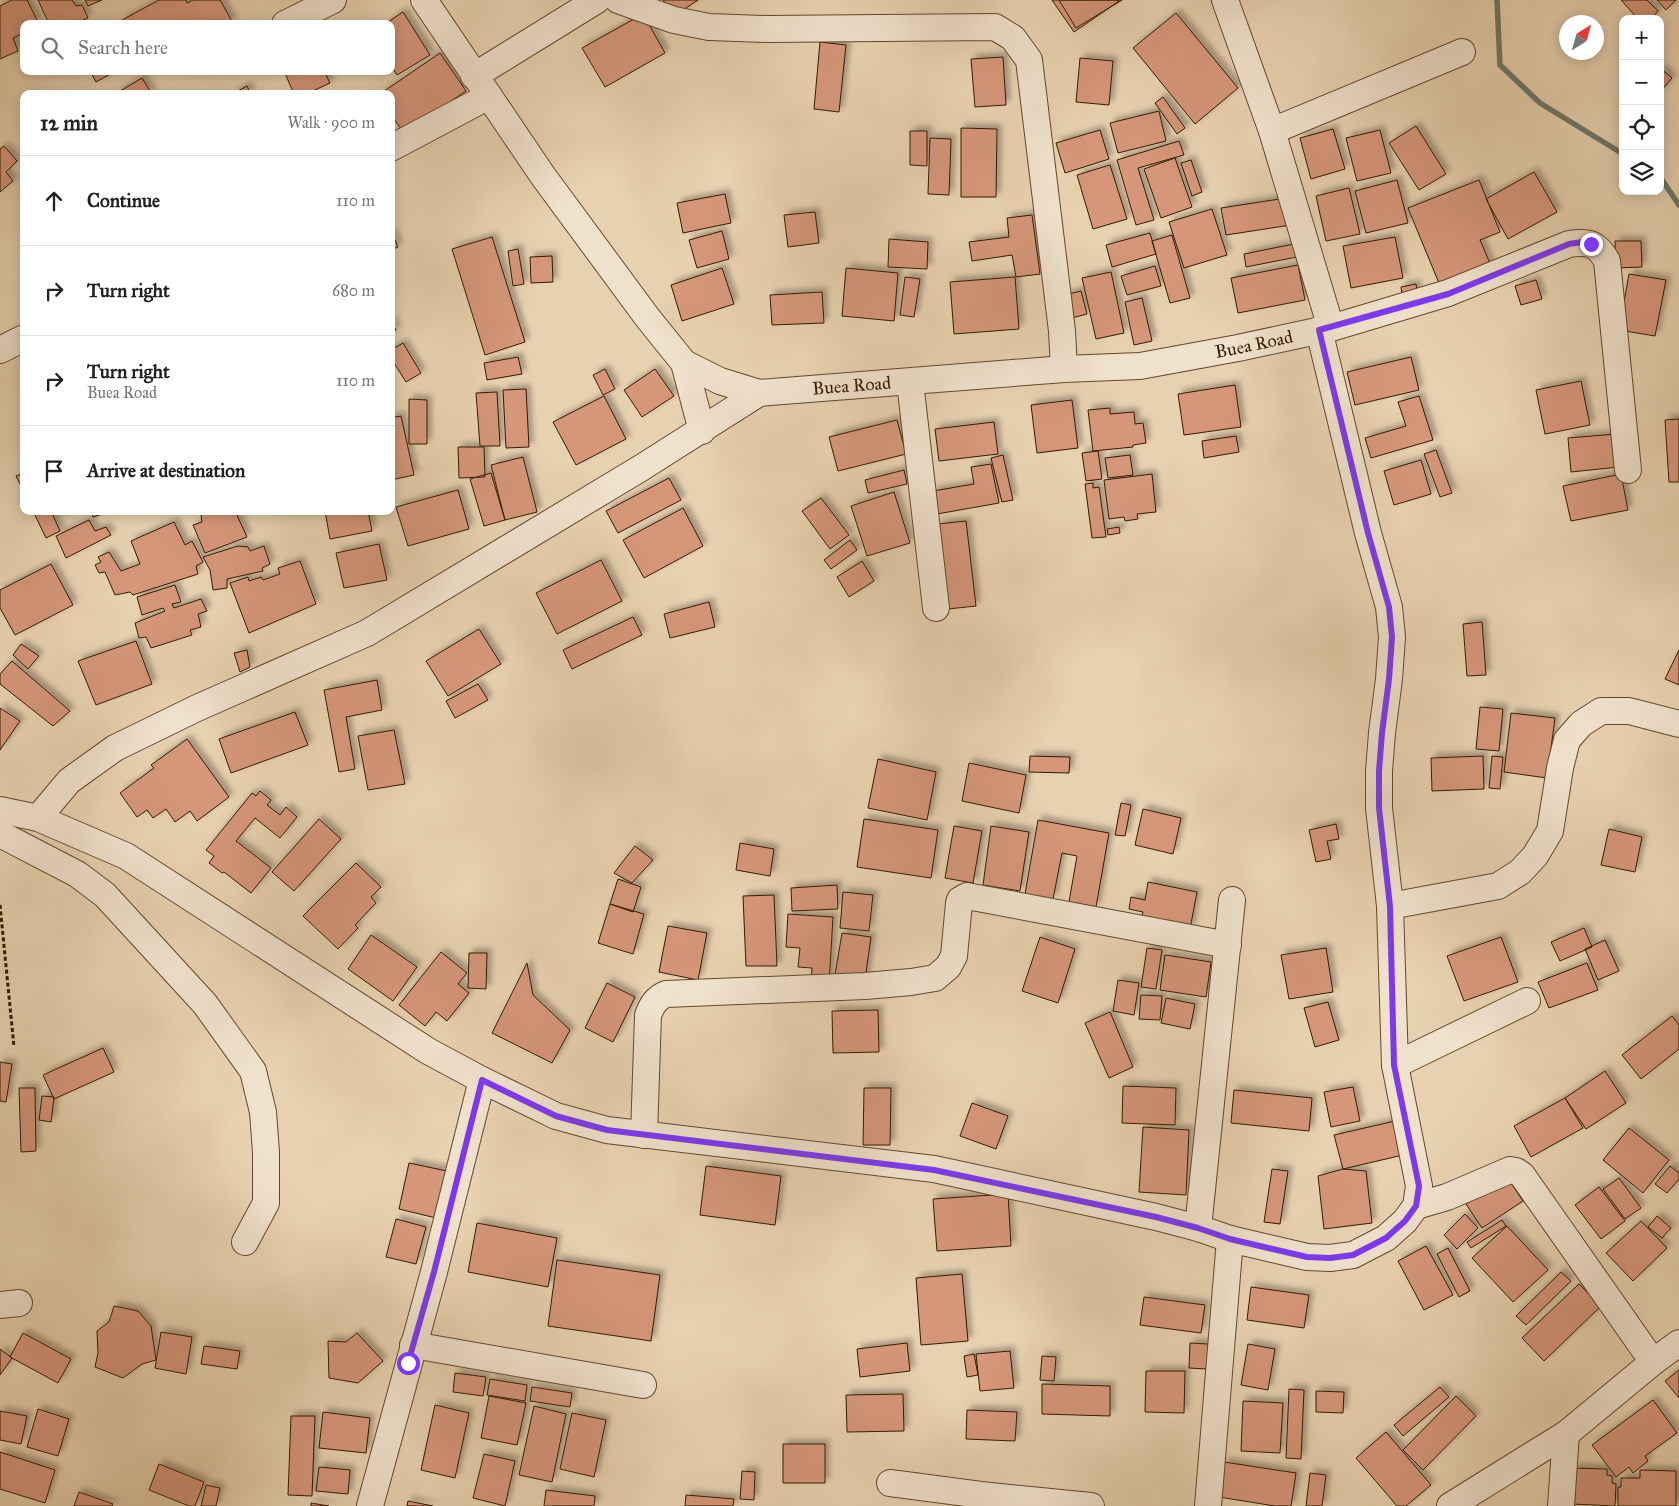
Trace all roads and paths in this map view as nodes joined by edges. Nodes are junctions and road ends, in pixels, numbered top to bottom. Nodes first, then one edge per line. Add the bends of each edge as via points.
1 (333, 0) edge
2 (424, 0) edge
3 (597, 0) edge
4 (618, 0) edge
5 (1225, 0) edge
6 (293, 20) edge
7 (1462, 52) dead end
8 (482, 86) junction
9 (1272, 132) junction
10 (395, 145) edge
11 (1325, 329) junction
12 (20, 340) edge
13 (0, 350) edge
14 (684, 364) junction
15 (1064, 369) junction
16 (910, 382) junction
17 (759, 393) junction
18 (702, 431) junction
19 (1628, 470) dead end
20 (936, 608) dead end
21 (1679, 724) edge
22 (0, 810) edge
23 (38, 818) junction
24 (0, 834) edge
25 (1232, 900) dead end
26 (0, 905) edge
27 (1390, 906) junction
28 (1228, 946) junction
29 (1528, 1001) dead end
30 (14, 1047) dead end
31 (1394, 1065) junction
32 (482, 1080) junction
33 (644, 1135) junction
34 (1416, 1206) junction
35 (1198, 1228) junction
36 (1230, 1239) junction
37 (245, 1242) dead end
38 (1679, 1343) edge
39 (413, 1345) junction
40 (1653, 1362) junction
41 (643, 1385) dead end
42 (1566, 1434) junction
43 (890, 1483) dead end
44 (370, 1506) edge
45 (1091, 1506) edge
46 (1208, 1506) edge
47 (1450, 1506) edge
48 (1561, 1506) edge

1 - 6 street
2 - 8 street
3 - 8 street
4 - 15 street via 674,20 709,26 767,30 995,27 1013,38 1028,60
5 - 9 street
7 - 9 street
8 - 10 street
8 - 14 street via 543,176
9 - 11 street
11 - 15 street, Buea Road via 1140,366
11 - 19 street, Buea Road via 1448,294 1569,244 1591,244 1607,261
11 - 27 street via 1368,533 1389,607 1392,637 1382,733 1379,808
12 - 13 street
14 - 17 street via 720,381
14 - 18 street
15 - 16 street, Buea Road
16 - 17 street, Buea Road
16 - 20 street
17 - 18 street
18 - 23 street via 367,633 115,748 69,781
21 - 27 street via 1629,711 1601,711 1581,724 1567,740 1550,830 1535,856 1520,872 1498,886
22 - 23 street
23 - 32 street via 126,856 428,1051
24 - 37 street via 77,874 105,895 205,1004 253,1071 263,1112 266,1203
25 - 28 street
26 - 30 path
27 - 31 street
28 - 33 street via 967,896 959,904 954,956 948,967 935,978 865,986 666,994 658,997 648,1015
28 - 35 street
29 - 31 street
31 - 34 street via 1419,1186
32 - 33 street via 556,1116 607,1130
32 - 39 street
33 - 35 street via 934,1170
34 - 36 street via 1386,1238 1353,1255 1307,1257
34 - 40 street via 1447,1198 1510,1170 1516,1171 1522,1175
35 - 36 street
36 - 46 street
38 - 40 street
39 - 41 street
39 - 44 street
40 - 42 street
42 - 47 street
42 - 48 street
43 - 45 street

